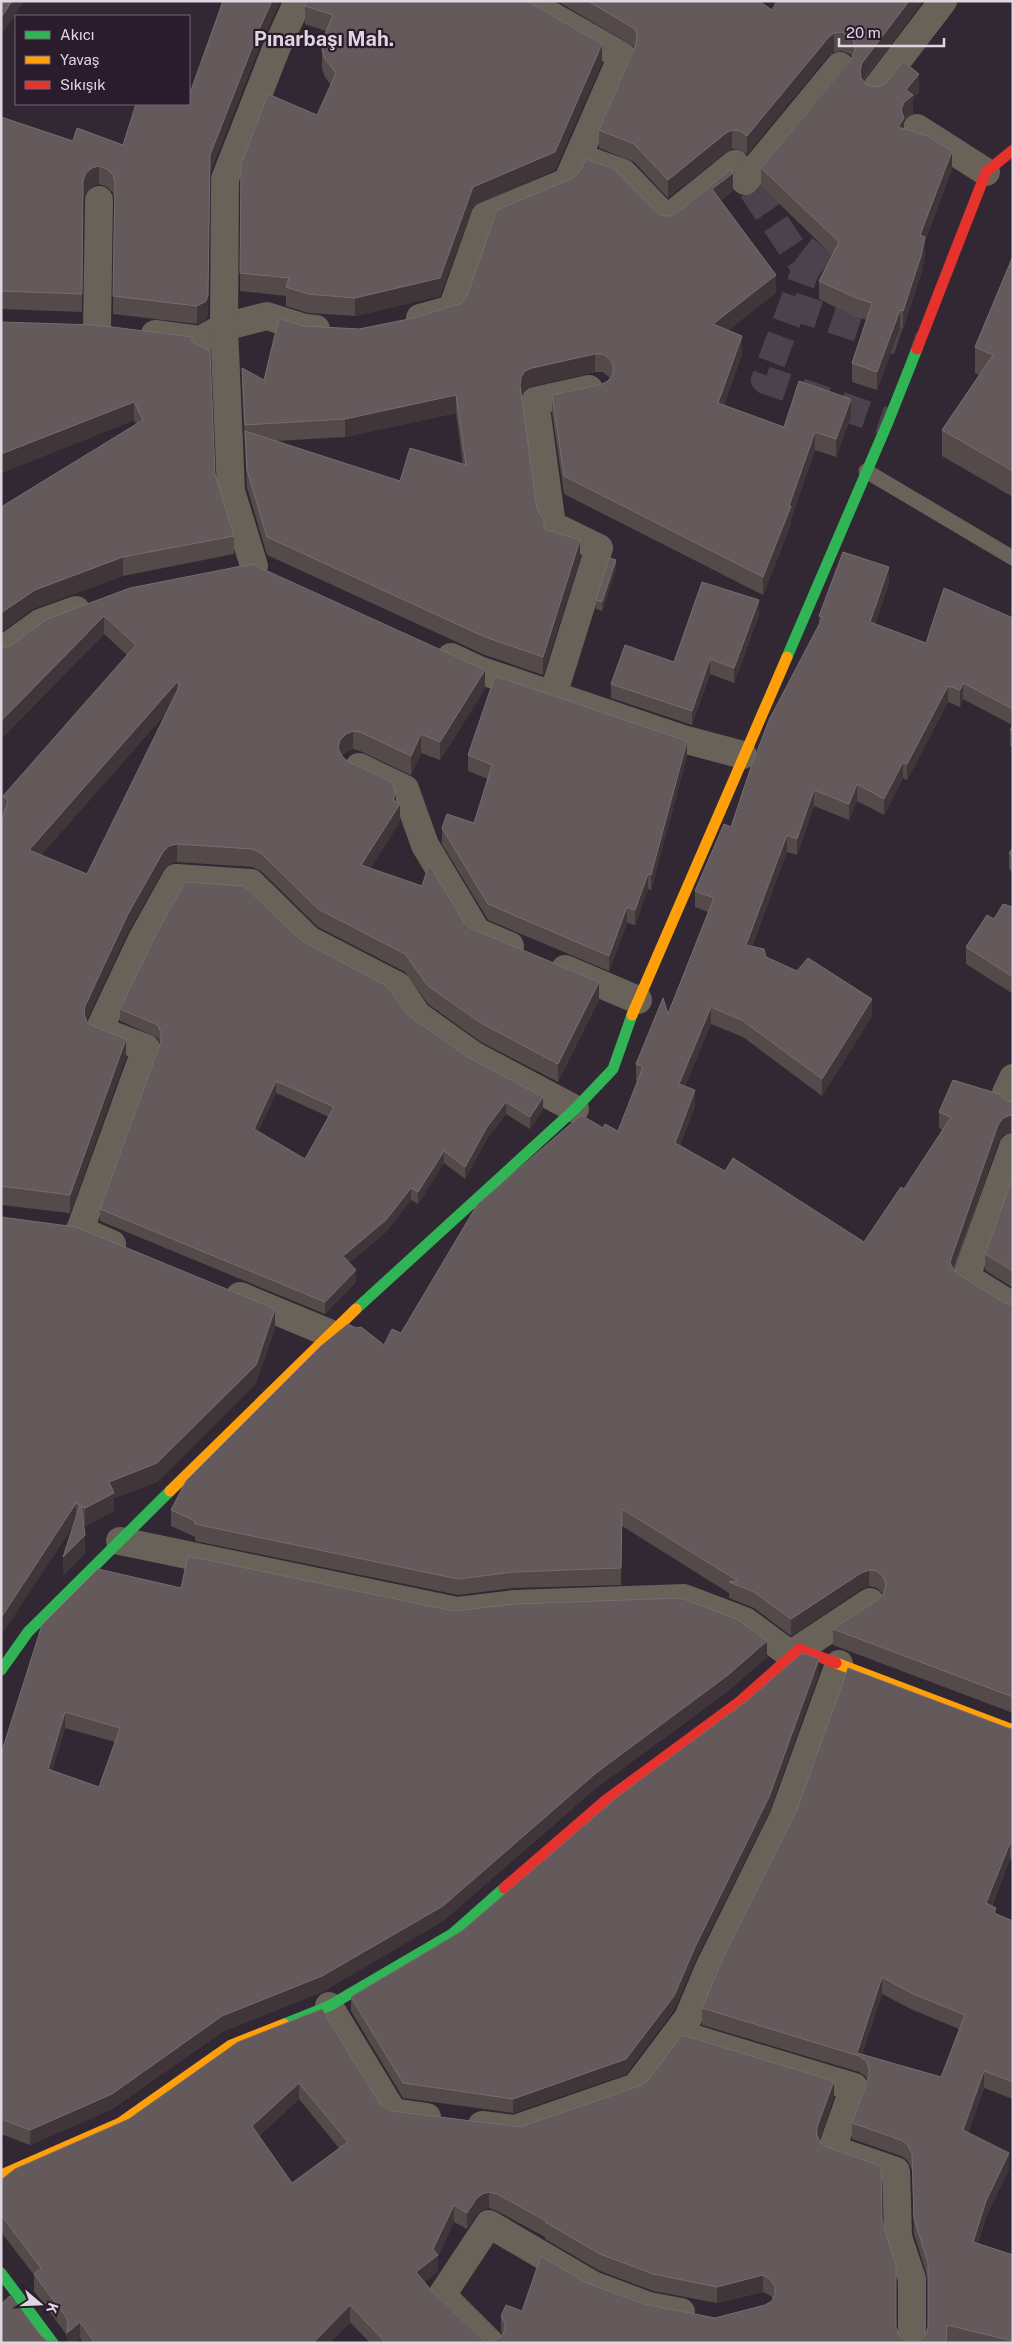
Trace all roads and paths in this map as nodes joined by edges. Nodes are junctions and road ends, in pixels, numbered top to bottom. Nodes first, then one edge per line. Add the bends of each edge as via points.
1 (298, 1) edge
2 (944, 1) edge
3 (530, 2) edge
4 (840, 66) dead end
5 (875, 90) edge
6 (918, 128) dead end
7 (1013, 150) edge
8 (579, 158) junction
9 (986, 172) junction
10 (99, 200) dead end
11 (392, 325) edge
12 (68, 327) edge
13 (224, 327) junction
14 (97, 328) junction
15 (339, 330) edge
16 (598, 387) edge
17 (866, 471) junction
18 (1013, 558) edge
19 (227, 572) edge
20 (100, 600) edge
21 (425, 645) edge
22 (1, 651) edge
23 (552, 695) junction
24 (743, 755) junction
25 (354, 765) edge
26 (638, 1000) junction
27 (1013, 1078) edge
28 (1013, 1102) edge
29 (575, 1109) junction
30 (1013, 1147) edge
31 (135, 1253) edge
32 (218, 1287) edge
33 (1013, 1306) edge
34 (329, 1333) junction
35 (120, 1541) junction
36 (870, 1602) edge
37 (795, 1652) junction
38 (839, 1664) junction
39 (1, 1670) edge
40 (1013, 1730) edge
41 (329, 2006) junction
42 (676, 2033) junction
43 (1, 2175) edge
44 (2, 2277) edge
45 (708, 2317) edge
46 (53, 2343) edge
47 (490, 2343) edge
48 (912, 2343) edge

1 - 13 street via 225,179
2 - 5 street
3 - 8 street via 622,56
4 - 8 street via 740,172 667,219 623,173
6 - 9 street
7 - 9 main road
8 - 11 street via 567,182 485,216 452,310
9 - 17 main road
10 - 14 street
12 - 14 street
13 - 14 street via 200,340
13 - 15 street via 266,316 305,328
13 - 19 street via 231,490 263,570
16 - 23 street via 536,401 552,525 599,548
17 - 18 lane
17 - 24 main road
20 - 22 street via 40,623
21 - 23 street via 479,670
23 - 24 street via 683,739
24 - 26 main road
25 - 26 street via 405,788 425,845 477,932
26 - 29 main road via 613,1069
27 - 28 street via 1006,1093
29 - 31 street via 473,1055 417,1015 398,986 309,940 251,883 176,878 142,939 99,1030 146,1048 70,1229
29 - 34 main road
30 - 33 street via 966,1277
32 - 34 street
34 - 35 main road
35 - 37 street via 457,1611 514,1604 684,1598 745,1621
35 - 39 main road via 28,1632
36 - 37 street
37 - 38 main road
37 - 41 main road via 738,1703 606,1800 452,1934
38 - 40 main road
38 - 42 street via 783,1818 688,2018
41 - 42 street via 393,2112 515,2129 636,2087
41 - 43 main road via 230,2045 120,2123
42 - 48 street via 854,2086 832,2149 896,2171 898,2237 912,2279
44 - 46 main road
45 - 47 street via 649,2306 593,2286 489,2224 442,2295

